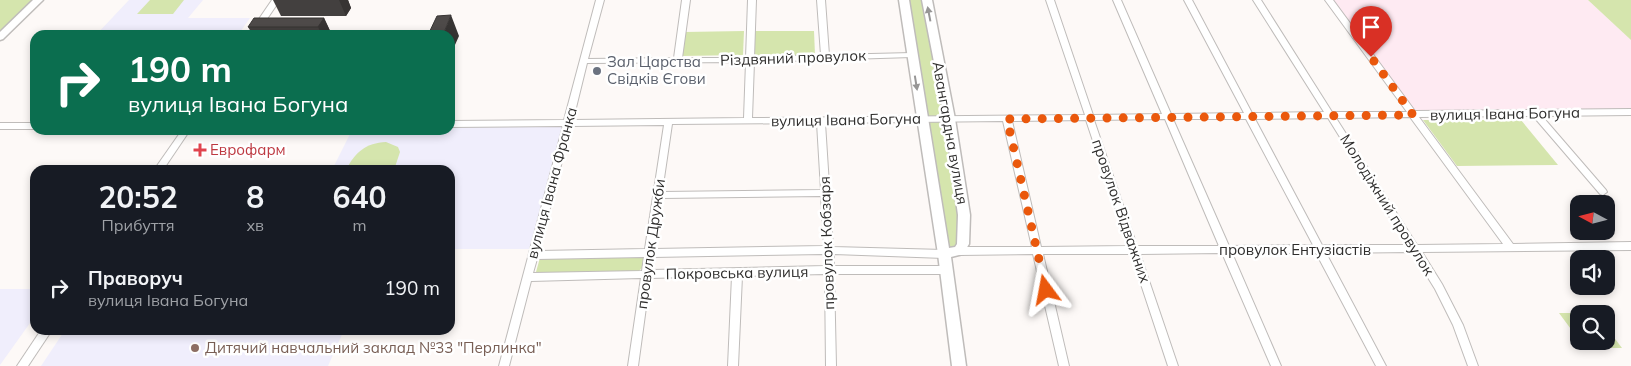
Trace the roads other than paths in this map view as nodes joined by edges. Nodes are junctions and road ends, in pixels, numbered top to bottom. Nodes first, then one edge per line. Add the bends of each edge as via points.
1 (38, 0) edge
2 (276, 0) edge
3 (600, 0) edge
4 (686, 0) edge
5 (752, 0) edge
6 (821, 0) edge
7 (904, 0) edge
8 (926, 0) edge
9 (1050, 0) edge
10 (1118, 0) edge
11 (1188, 0) edge
12 (1257, 0) edge
13 (1329, 0) edge
14 (255, 30) edge
15 (0, 37) edge
16 (912, 55) junction
17 (825, 56) junction
18 (678, 60) junction
19 (750, 60) junction
20 (584, 61) junction
21 (1631, 112) edge
22 (1535, 114) junction
23 (1413, 115) junction
24 (1248, 116) junction
25 (1330, 116) junction
26 (1168, 117) junction
27 (1089, 118) junction
28 (950, 119) junction
29 (1007, 119) junction
30 (922, 120) junction
31 (748, 121) junction
32 (822, 121) junction
33 (668, 122) junction
34 (568, 123) junction
35 (455, 124) edge
36 (0, 126) edge
37 (30, 126) edge
38 (182, 135) edge
39 (162, 165) edge
40 (1603, 192) dead end
41 (825, 193) junction
42 (658, 195) junction
43 (1631, 246) edge
44 (1511, 248) junction
45 (1414, 249) junction
46 (829, 250) junction
47 (1226, 250) junction
48 (1319, 250) junction
49 (959, 251) junction
50 (1134, 251) junction
51 (1038, 252) junction
52 (650, 253) junction
53 (533, 254) junction
54 (944, 254) junction
55 (828, 270) junction
56 (946, 270) junction
57 (738, 273) junction
58 (647, 275) junction
59 (528, 277) junction
60 (44, 335) edge
61 (22, 366) edge
62 (504, 366) edge
63 (633, 366) edge
64 (733, 366) edge
65 (831, 366) edge
66 (960, 366) edge
67 (1064, 366) edge
68 (1173, 366) edge
69 (1276, 366) edge
70 (1381, 366) edge
71 (1473, 366) edge

1 - 15 street
2 - 14 street
3 - 20 street, вулиця Івана Франка
4 - 18 street
5 - 19 street
6 - 17 street
7 - 16 street, Авангардна вулиця
28 -> 8 street, Авангардна вулиця
9 - 27 street, провулок Відважних
10 - 26 street
11 - 24 street
12 - 25 street, Молодіжний провулок
13 - 23 street
16 - 17 street, Різдвяний провулок
16 -> 30 street, Авангардна вулиця
17 - 19 street, Різдвяний провулок
18 - 19 street, Різдвяний провулок
18 - 20 street, Різдвяний провулок
19 - 31 street
20 - 34 street, вулиця Івана Франка
21 - 22 street, вулиця Івана Богуна
22 - 23 street, вулиця Івана Богуна
22 - 40 street
23 - 25 street, вулиця Івана Богуна
23 - 44 street
24 - 25 street, вулиця Івана Богуна
24 - 26 street, вулиця Івана Богуна
24 - 48 street
25 - 45 street, Молодіжний провулок
26 - 27 street, вулиця Івана Богуна
26 - 47 street
27 - 29 street, вулиця Івана Богуна
27 - 50 street, провулок Відважних
28 - 29 street, вулиця Івана Богуна
28 - 30 street, вулиця Івана Богуна
28 - 49 street, Авангардна вулиця via 964,214 963,244
29 - 51 street
30 - 32 street, вулиця Івана Богуна
30 - 54 street, Авангардна вулиця
31 - 32 street, вулиця Івана Богуна
31 - 33 street, вулиця Івана Богуна
32 - 41 street, провулок Кобзаря
33 - 34 street, вулиця Івана Богуна
33 - 42 street, провулок Дружби
34 - 35 street, вулиця Івана Богуна
34 - 53 street, вулиця Івана Франка
36 - 37 street
38 - 39 street
41 - 42 street
41 - 46 street, провулок Кобзаря
42 - 52 street, провулок Дружби
43 - 44 street, провулок Ентузіастів
44 - 45 street, провулок Ентузіастів
45 - 48 street, провулок Ентузіастів
45 - 71 street, Молодіжний провулок via 1443,295
46 - 52 street, Покровська вулиця
46 - 54 street, Покровська вулиця
46 - 55 street, провулок Кобзаря
47 - 48 street, провулок Ентузіастів
47 - 50 street, провулок Ентузіастів
47 - 69 street
48 - 70 street
49 - 51 street, провулок Ентузіастів
49 - 54 street
50 - 51 street, провулок Ентузіастів
50 - 68 street, провулок Відважних
51 - 67 street
52 - 53 street, Покровська вулиця
52 - 58 street, провулок Дружби
53 - 59 street, вулиця Івана Франка
54 - 56 street, Авангардна вулиця
55 - 56 street, Покровська вулиця
55 - 57 street, Покровська вулиця
55 - 65 street, провулок Кобзаря
56 - 66 street, Авангардна вулиця
57 - 58 street, Покровська вулиця
57 - 64 street
58 - 59 street, Покровська вулиця
58 - 63 street, провулок Дружби
59 - 62 street, вулиця Івана Франка
60 - 61 street

